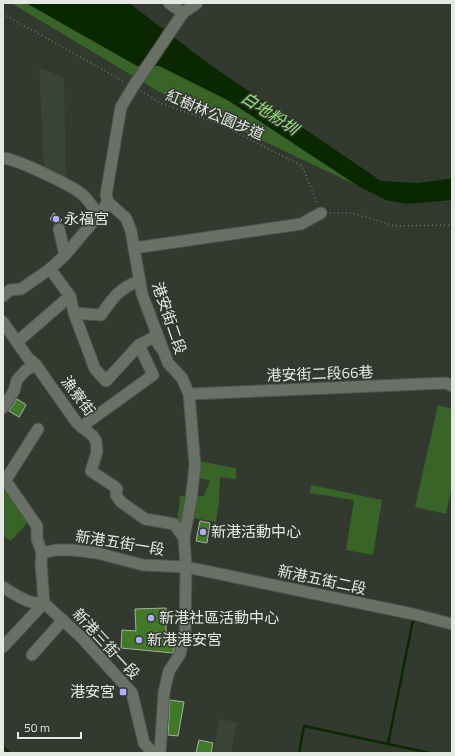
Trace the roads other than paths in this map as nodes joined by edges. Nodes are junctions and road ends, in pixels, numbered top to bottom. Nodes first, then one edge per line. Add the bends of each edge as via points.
1 (169, 3) edge
2 (197, 3) edge
3 (183, 13) junction
4 (3, 158) edge
5 (108, 202) junction
6 (321, 213) road end
7 (99, 215) junction
8 (59, 229) dead end
9 (134, 248) junction
10 (65, 255) junction
11 (50, 268) junction
12 (140, 280) junction
13 (5, 290) edge
14 (70, 296) junction
15 (74, 313) junction
16 (3, 322) edge
17 (17, 342) junction
18 (139, 345) junction
19 (167, 359) junction
20 (36, 365) junction
21 (153, 375) junction
22 (452, 386) edge
23 (189, 394) junction
24 (3, 408) edge
25 (81, 427) junction
26 (38, 429) dead end
27 (4, 479) edge
28 (184, 538) junction
29 (42, 553) junction
30 (186, 567) junction
31 (3, 587) edge
32 (44, 603) junction
33 (63, 620) junction
34 (452, 624) edge
35 (3, 647) edge
36 (32, 655) dead end
37 (153, 753) edge
38 (160, 753) edge

1 - 3 street
2 - 3 street
3 - 5 street via 120,107 106,195
4 - 7 street via 24,164 76,190
5 - 7 street
5 - 9 street, 港安街二段 via 126,218
6 - 9 street via 301,224
7 - 10 street
8 - 10 street
9 - 12 street, 港安街二段
10 - 11 street
11 - 13 street via 21,289
11 - 14 street
12 - 15 street via 116,294 101,315
12 - 19 street, 港安街二段 via 142,294
14 - 15 street
14 - 17 street
15 - 18 street via 95,369 106,381
16 - 17 street, 漁寮街
17 - 20 street, 漁寮街
18 - 19 street via 154,337
18 - 21 street
19 - 21 street
19 - 23 street, 港安街二段 via 182,378
20 - 24 street via 26,370 17,380 14,391
20 - 25 street, 漁寮街
21 - 25 street
22 - 23 street, 港安街二段66巷 via 446,383
23 - 28 street, 港安街二段 via 195,466
25 - 28 street, 漁寮街 via 94,436 97,446 91,470 115,486 118,500 145,519 174,524
26 - 27 street
27 - 29 street via 37,526 37,539
28 - 30 street, 港安街二段
29 - 30 street, 新港五街一段 via 72,550 97,553 143,565
29 - 32 street
30 - 34 street, 新港五街二段
30 - 38 street, 港安街二段 via 186,634 180,654 169,671 164,692
31 - 32 street via 37,604
32 - 33 street, 新港三街一段
32 - 35 street
33 - 36 street
33 - 37 street, 新港三街一段 via 132,693 144,743

